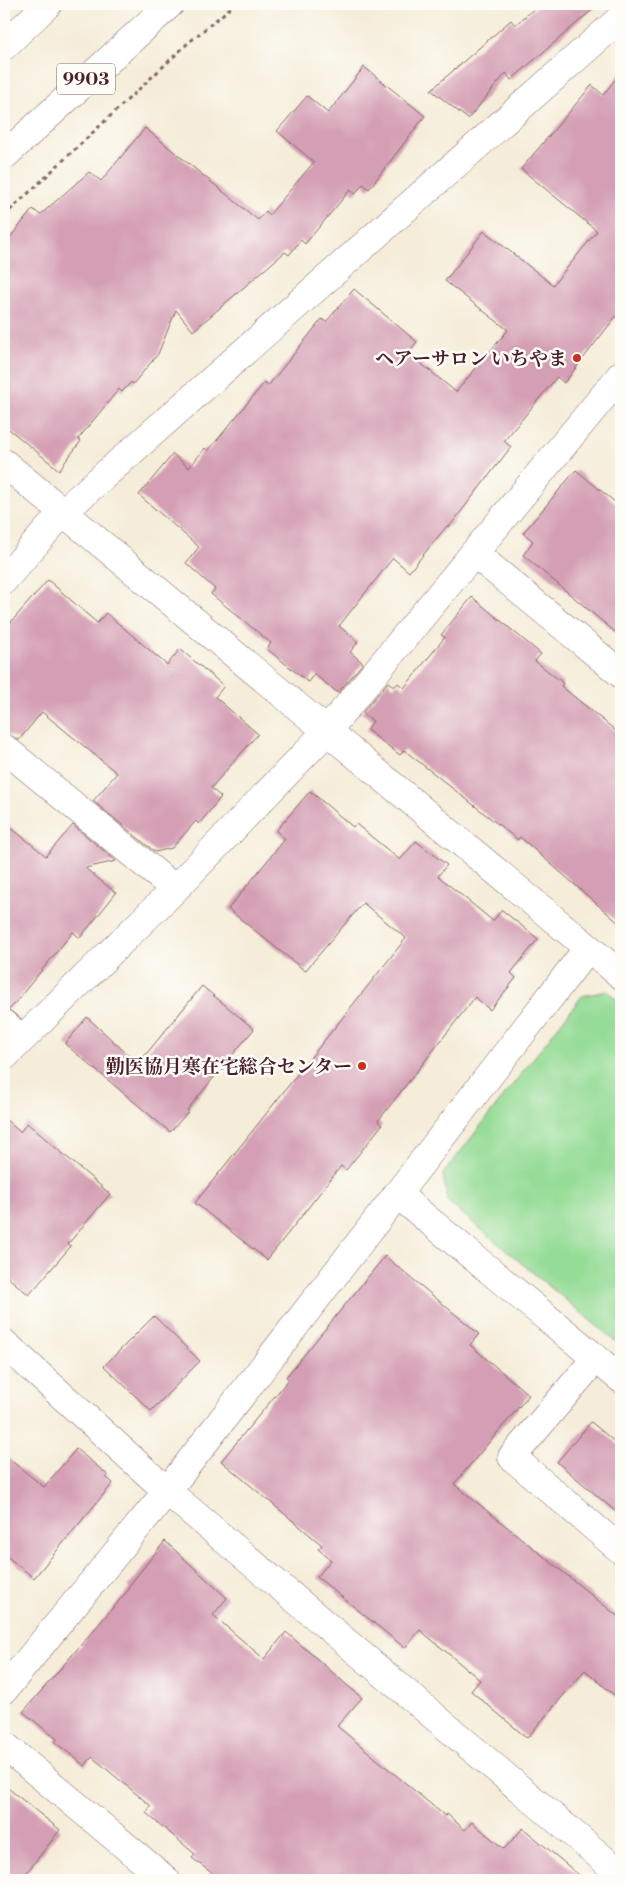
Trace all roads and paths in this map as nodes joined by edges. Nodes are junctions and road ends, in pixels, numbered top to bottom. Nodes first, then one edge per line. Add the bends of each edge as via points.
1 (48, 4) edge
2 (170, 4) edge
3 (235, 4) edge
4 (621, 18) edge
5 (4, 46) edge
6 (4, 156) edge
7 (4, 216) edge
8 (621, 375) edge
9 (4, 463) edge
10 (64, 512) junction
11 (474, 553) junction
12 (4, 580) edge
13 (621, 674) edge
14 (327, 731) junction
15 (4, 748) edge
16 (174, 889) junction
17 (588, 948) junction
18 (621, 975) edge
19 (14, 1028) edge
20 (4, 1057) edge
21 (397, 1194) junction
22 (4, 1343) edge
23 (596, 1358) junction
24 (621, 1379) edge
25 (167, 1490) junction
26 (621, 1550) edge
27 (4, 1690) edge
28 (4, 1745) edge
29 (621, 1875) edge
30 (166, 1880) edge
31 (617, 1880) edge

1 - 5 street
2 - 6 street, 9903
3 - 7 path via 187,44
4 - 10 street
8 - 11 street
9 - 10 street
10 - 12 street
10 - 14 street
11 - 13 street
11 - 14 street
14 - 16 street
14 - 17 street
15 - 16 street
16 - 19 street
17 - 18 street
17 - 21 street
19 - 20 street
21 - 23 street
21 - 25 street
22 - 25 street
23 - 24 street
23 - 26 street via 512,1457
25 - 27 street
25 - 29 street
28 - 30 street
29 - 31 street

